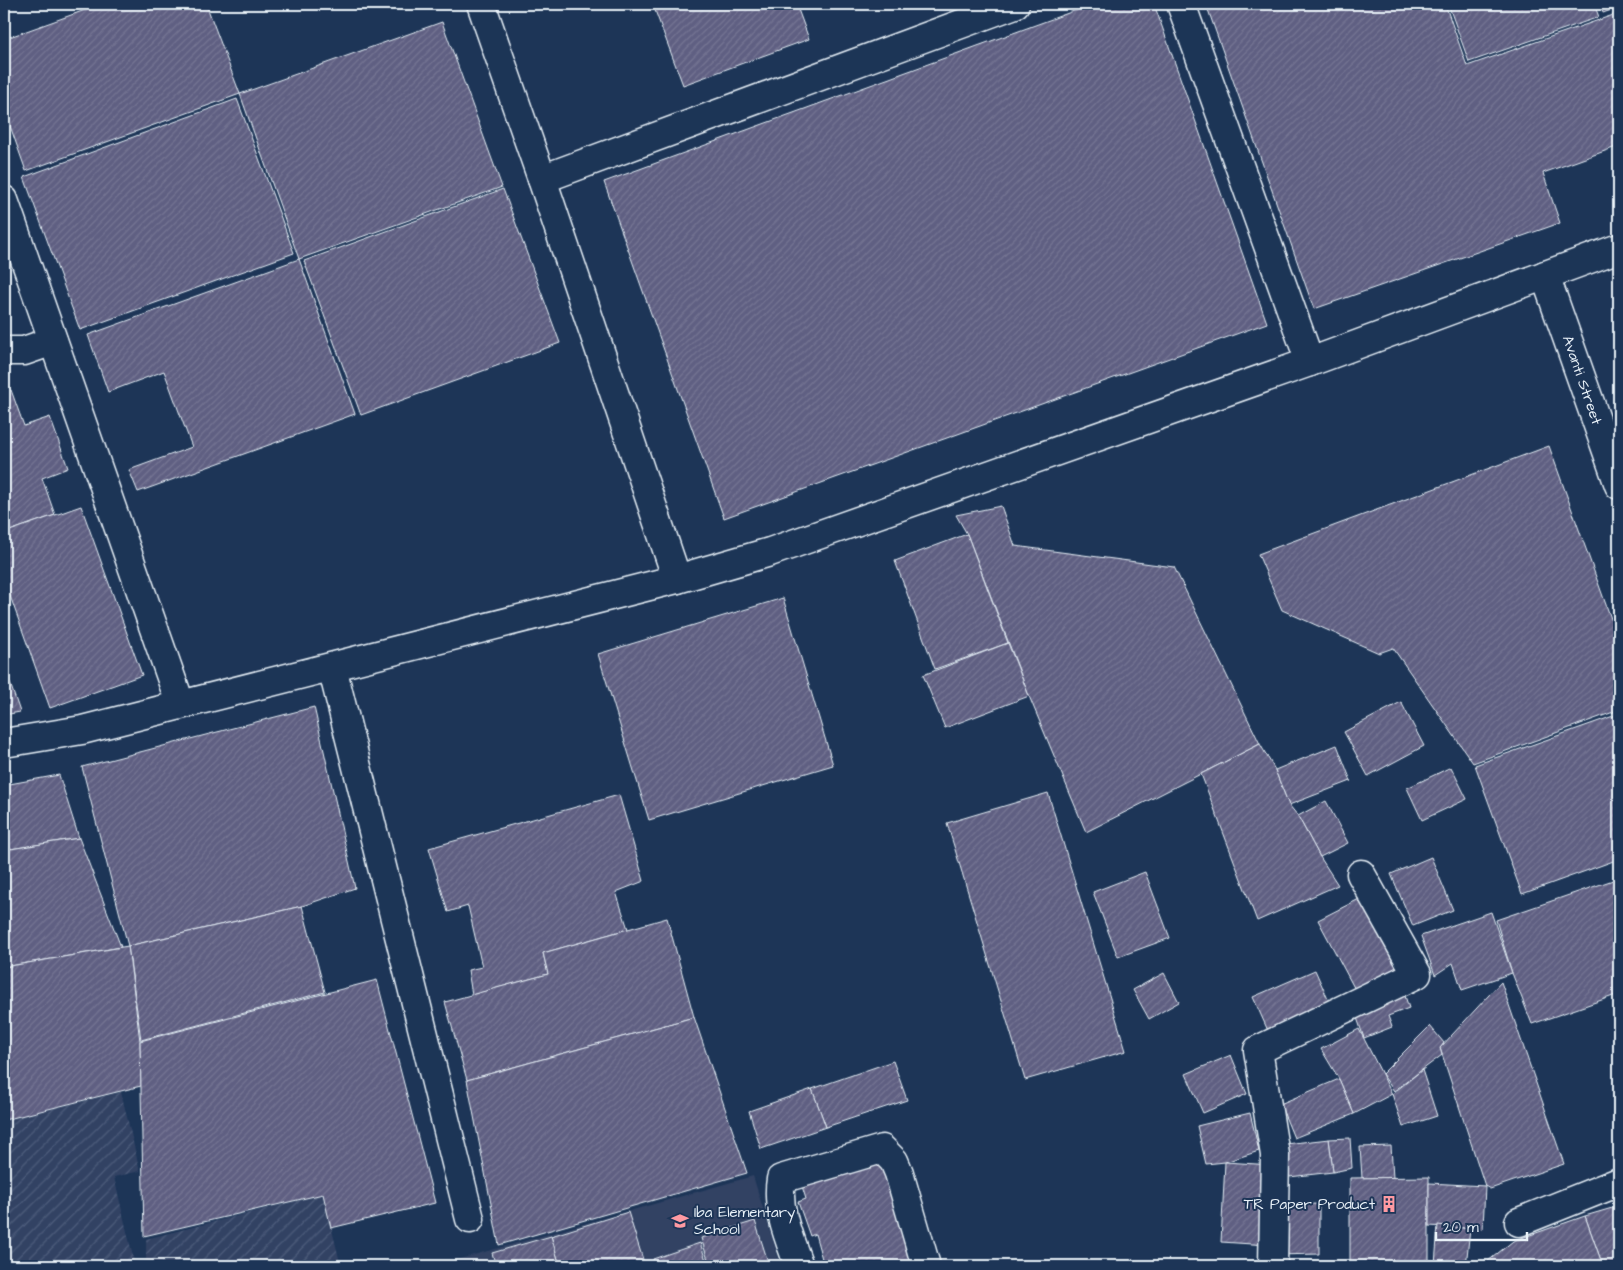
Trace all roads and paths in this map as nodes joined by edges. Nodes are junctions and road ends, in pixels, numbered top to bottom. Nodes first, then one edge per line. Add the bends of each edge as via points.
1 (481, 4) edge
2 (1015, 4) edge
3 (1181, 4) edge
4 (542, 179) junction
5 (4, 200) edge
6 (1619, 248) edge
7 (1545, 275) junction
8 (53, 341) junction
9 (4, 351) edge
10 (1310, 362) junction
11 (1619, 485) edge
12 (677, 578) junction
13 (332, 667) junction
14 (180, 703) junction
15 (4, 743) edge
16 (1361, 874) dead end
17 (1619, 1182) edge
18 (470, 1219) dead end
19 (1519, 1222) dead end
20 (799, 1266) edge
21 (926, 1266) edge
22 (1273, 1266) edge

1 - 4 street
2 - 4 street
3 - 10 street
4 - 12 street
5 - 8 street
6 - 7 street
7 - 10 street
7 - 11 street, Avanti Street
8 - 9 street via 24,351
8 - 14 street
10 - 12 street via 770,552
12 - 13 street
13 - 14 street
13 - 18 street
14 - 15 street via 82,730
16 - 22 street via 1418,974 1258,1050 1275,1156
17 - 19 street
20 - 21 street via 781,1210 781,1179 882,1149 894,1161 899,1173

